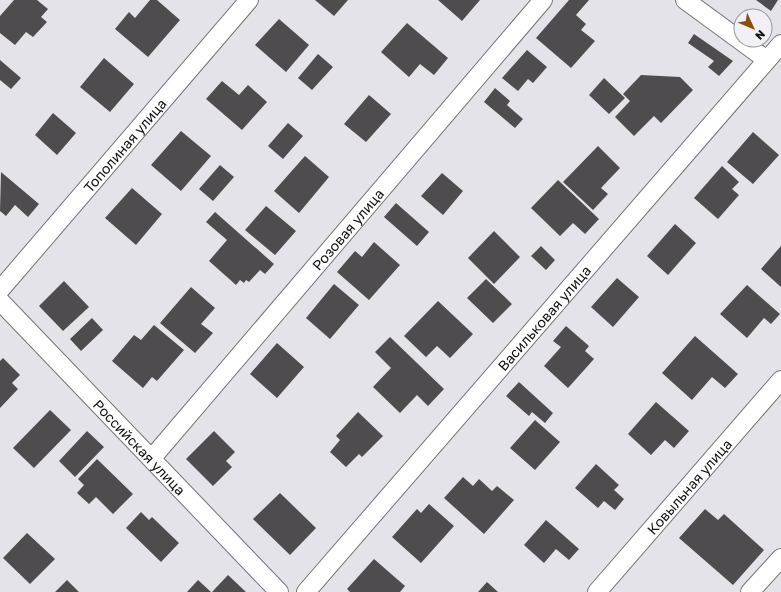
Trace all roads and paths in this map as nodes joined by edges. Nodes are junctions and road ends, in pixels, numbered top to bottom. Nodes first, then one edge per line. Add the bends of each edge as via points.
1 (249, 0) edge
2 (543, 0) edge
3 (685, 0) edge
4 (781, 44) edge
5 (768, 60) junction
6 (0, 290) edge
7 (0, 301) edge
8 (781, 380) edge
9 (152, 458) junction
10 (781, 558) edge
11 (279, 592) edge
12 (306, 592) edge
13 (597, 592) edge
14 (750, 592) edge

1 - 6 street, Тополиная улица
2 - 9 street, Розовая улица
3 - 5 street
4 - 5 street, Васильковая улица
5 - 12 street, Васильковая улица
7 - 9 street, Российская улица
8 - 13 street, Ковыльная улица
9 - 11 street, Российская улица
10 - 14 street

